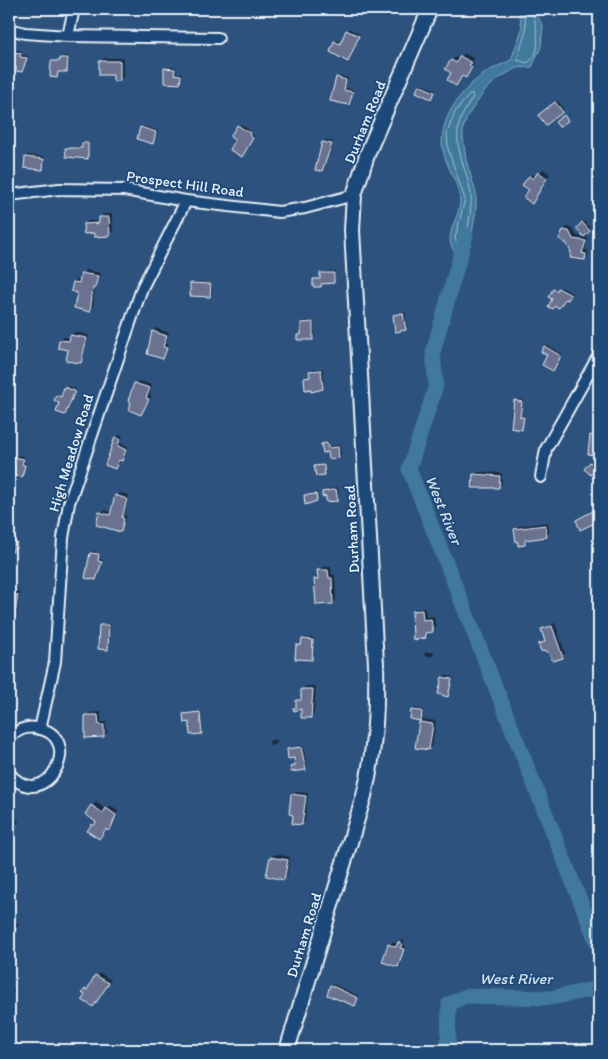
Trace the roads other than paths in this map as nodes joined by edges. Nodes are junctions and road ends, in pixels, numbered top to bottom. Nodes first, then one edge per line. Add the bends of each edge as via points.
1 (74, 9) edge
2 (430, 9) edge
3 (9, 29) edge
4 (68, 36) junction
5 (218, 38) dead end
6 (9, 195) edge
7 (354, 195) junction
8 (186, 201) junction
9 (599, 355) edge
10 (541, 477) dead end
11 (40, 729) junction
12 (9, 739) edge
13 (9, 773) edge
14 (287, 1050) edge

1 - 4 street
2 - 7 main road, Durham Road via 368,152
3 - 4 street
4 - 5 street
6 - 8 street, Prospect Hill Road via 59,189 124,190
7 - 8 street, Prospect Hill Road via 279,212
7 - 14 main road, Durham Road via 352,230 376,664 374,756
8 - 11 street, High Meadow Road via 142,288 69,503 63,538 55,662
9 - 10 street via 546,449
11 - 12 street via 22,729
11 - 13 street via 58,743 60,758 56,771 44,782 32,785

